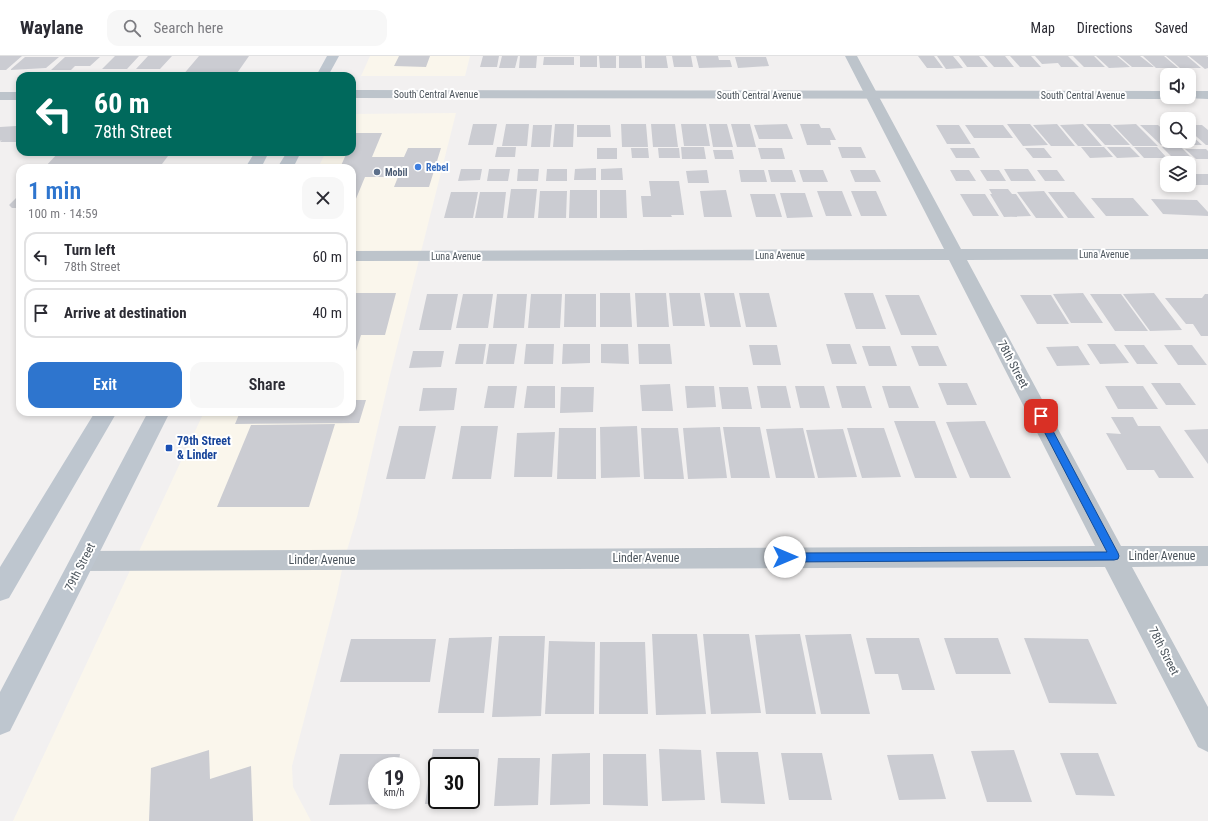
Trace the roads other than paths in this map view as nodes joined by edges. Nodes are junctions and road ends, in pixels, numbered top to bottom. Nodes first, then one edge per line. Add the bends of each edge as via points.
1 (333, 56) edge
2 (851, 56) edge
3 (324, 72) edge
4 (356, 94) edge
5 (872, 95) junction
6 (1160, 95) edge
7 (1196, 95) edge
8 (1208, 95) edge
9 (0, 96) edge
10 (16, 96) edge
11 (1208, 254) edge
12 (955, 255) junction
13 (356, 256) edge
14 (104, 416) edge
15 (157, 416) edge
16 (1114, 556) junction
17 (1208, 556) edge
18 (83, 561) junction
19 (0, 590) edge
20 (0, 721) edge
21 (1208, 737) edge

1 - 3 main road
2 - 5 street, 78th Street
4 - 5 street, South Central Avenue
5 - 6 street, South Central Avenue
5 - 12 street, 78th Street
7 - 8 street
9 - 10 street
11 - 12 street, Luna Avenue
12 - 13 street, Luna Avenue
12 - 16 street, 78th Street
14 - 19 main road
15 - 18 main road, 79th Street
16 - 17 street, Linder Avenue
16 - 18 street, Linder Avenue
16 - 21 street, 78th Street
18 - 20 main road, 79th Street

